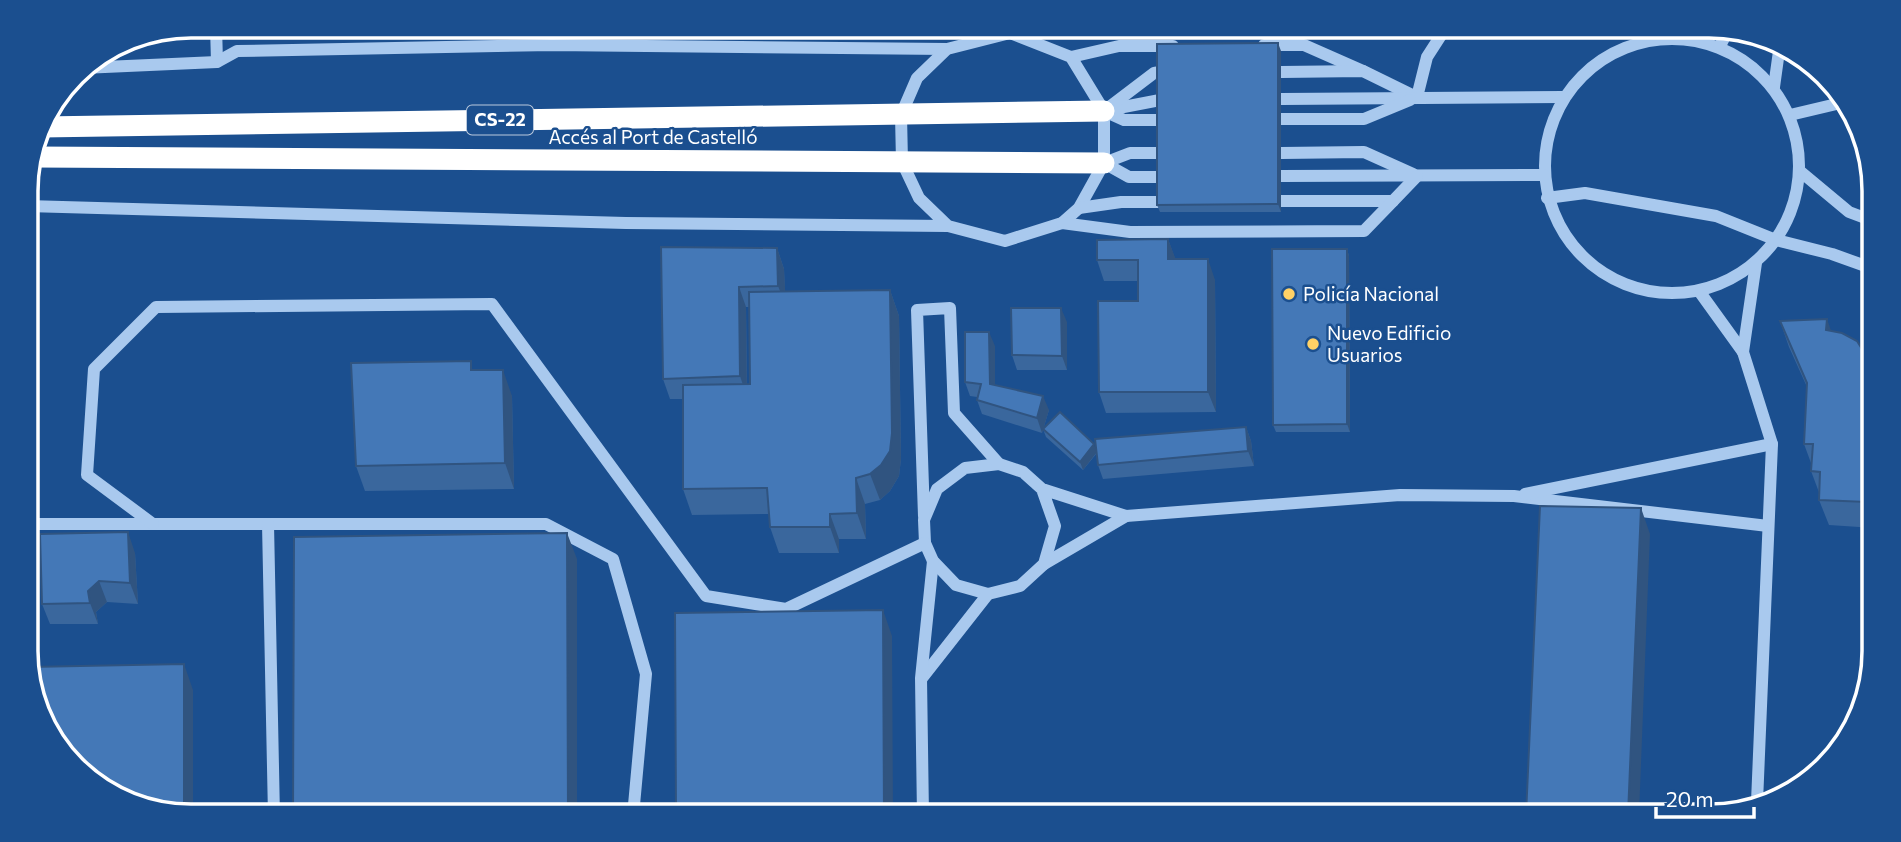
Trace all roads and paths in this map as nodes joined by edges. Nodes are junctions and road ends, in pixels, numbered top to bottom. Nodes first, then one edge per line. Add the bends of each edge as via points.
1 (216, 38) edge
2 (990, 38) edge
3 (1023, 38) edge
4 (1439, 38) edge
5 (1723, 39) edge
6 (1250, 45) edge
7 (1182, 46) edge
8 (1720, 46) junction
9 (947, 49) junction
10 (1778, 55) edge
11 (1071, 57) junction
12 (217, 62) junction
13 (102, 67) edge
14 (1363, 71) junction
15 (1160, 72) edge
16 (1281, 72) edge
17 (1774, 87) junction
18 (1417, 97) junction
19 (1563, 97) junction
20 (1281, 99) edge
21 (1160, 100) edge
22 (1836, 105) edge
23 (1104, 111) junction
24 (901, 115) junction
25 (1790, 115) junction
26 (1160, 120) edge
27 (1281, 120) edge
28 (53, 127) edge
29 (1160, 153) edge
30 (1281, 153) edge
31 (43, 157) edge
32 (902, 162) junction
33 (1104, 163) junction
34 (1801, 172) junction
35 (1544, 175) junction
36 (1281, 176) edge
37 (1417, 176) junction
38 (1160, 177) edge
39 (1547, 198) junction
40 (1281, 201) edge
41 (1393, 201) junction
42 (1160, 202) edge
43 (39, 207) edge
44 (1079, 208) junction
45 (1862, 217) edge
46 (1062, 223) junction
47 (948, 226) junction
48 (1776, 240) junction
49 (1756, 263) junction
50 (1862, 265) edge
51 (1699, 291) junction
52 (1743, 352) junction
53 (1772, 444) junction
54 (999, 464) junction
55 (1042, 489) junction
56 (1514, 496) junction
57 (1126, 516) junction
58 (924, 520) junction
59 (38, 524) edge
60 (153, 524) junction
61 (268, 524) junction
62 (1768, 526) junction
63 (925, 543) junction
64 (933, 561) junction
65 (1044, 564) junction
66 (988, 594) junction
67 (921, 678) junction
68 (1757, 796) edge
69 (274, 804) edge
70 (634, 804) edge
71 (923, 804) edge

1 - 12 street
2 - 9 street
3 - 11 street
4 - 18 street via 1427,57
5 - 8 street
6 - 14 street via 1304,45
7 - 11 street via 1119,46
8 - 17 street
8 - 19 street via 1661,38 1650,41 1605,56
9 - 12 street via 552,45 237,51
9 - 24 street via 917,78
10 - 17 street
11 - 23 street
12 - 13 street
14 - 16 street
14 - 18 street
15 - 23 street
17 - 25 street
18 - 19 street
18 - 20 street
18 - 27 street via 1364,119
19 - 35 street via 1547,135
21 - 23 street
22 - 25 street
23 - 24 highway, Accés al Port de Castelló / CS-22
23 - 26 street via 1124,120
23 - 33 street
24 - 28 highway, Accés al Port de Castelló / CS-22
24 - 32 street
25 - 34 street
29 - 33 street via 1130,153
30 - 37 street via 1364,152
31 - 32 highway, Accés al Port de Castelló / CS-22
32 - 33 highway, Accés al Port de Castelló / CS-22
32 - 47 street via 919,198
33 - 38 street via 1129,177
33 - 44 street
34 - 45 street via 1849,212
34 - 48 street via 1793,208
35 - 37 street
35 - 39 street
36 - 37 street
37 - 41 street
39 - 48 street via 1585,193 1716,216
39 - 51 street via 1578,255 1634,289
40 - 41 street
41 - 46 street via 1364,231 1130,232
42 - 44 street
43 - 47 street via 626,223
44 - 46 street
46 - 47 street via 1005,241
48 - 49 street
48 - 50 street
49 - 51 street via 1730,281
49 - 52 street
51 - 52 street
52 - 53 street
53 - 56 street
53 - 62 street
54 - 55 street via 1023,472
54 - 58 street via 965,468 937,489
54 - 58 street via 954,413 950,308 917,310
55 - 57 street
55 - 65 street via 1055,526
56 - 57 street via 1400,495
56 - 62 street
57 - 65 street
58 - 63 street
59 - 60 street
60 - 61 street
60 - 63 street via 87,475 94,369 156,307 492,304 706,596 786,609
61 - 69 street
61 - 70 street via 546,524 613,559 646,674
62 - 68 street
63 - 64 street
64 - 66 street via 956,585
64 - 67 street
65 - 66 street via 1020,586
66 - 67 street
67 - 71 street

